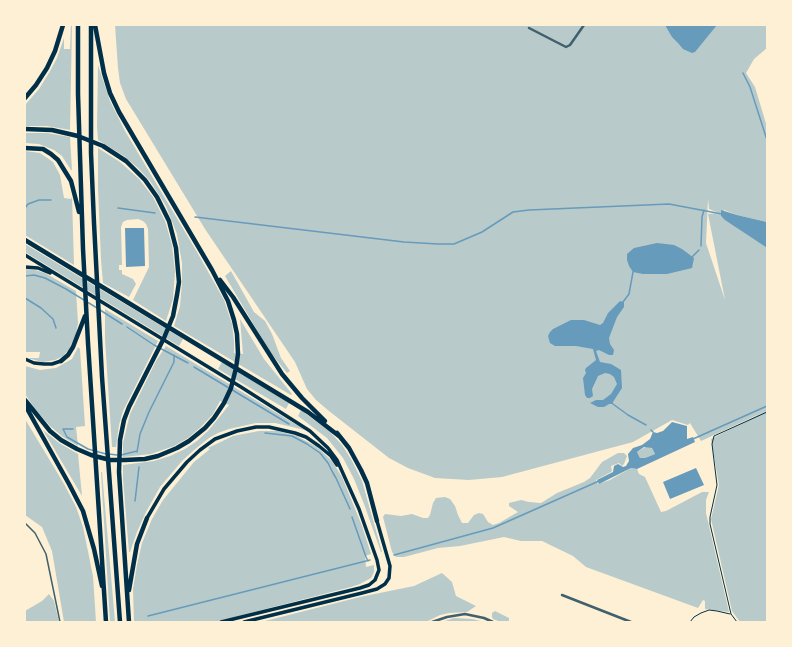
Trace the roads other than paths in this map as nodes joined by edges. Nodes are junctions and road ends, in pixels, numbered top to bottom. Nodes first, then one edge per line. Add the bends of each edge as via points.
1 (63, 25) edge
2 (78, 25) edge
3 (91, 25) edge
4 (96, 25) edge
5 (584, 25) edge
6 (529, 28) dead end
7 (25, 98) edge
8 (25, 129) edge
9 (25, 148) edge
10 (81, 219) junction
11 (26, 241) edge
12 (25, 255) edge
13 (206, 261) junction
14 (25, 267) edge
15 (66, 280) junction
16 (85, 320) junction
17 (25, 359) edge
18 (60, 360) joint
19 (25, 400) edge
20 (25, 405) edge
21 (340, 436) junction
22 (346, 480) junction
23 (147, 518) joint
24 (377, 522) joint
25 (25, 523) edge
26 (562, 595) dead end
27 (128, 600) junction
28 (105, 603) junction
29 (60, 622) edge
30 (106, 622) edge
31 (120, 622) edge
32 (129, 622) edge
33 (221, 622) edge
34 (244, 622) edge
35 (432, 622) edge
36 (493, 622) edge
37 (631, 622) edge

1 - 7 highway via 49,64
2 - 10 highway
3 - 31 highway via 91,153 95,256
4 - 13 highway via 110,93
5 - 6 street via 566,47
8 - 27 highway via 58,131 88,139 115,153 131,166 145,180 164,209 178,254 177,295 168,329 137,389 121,433 119,472
9 - 10 highway via 47,151 61,164 71,181
10 - 16 highway
11 - 21 highway via 308,412
12 - 15 main road
13 - 19 highway via 230,307 238,345 231,388 224,403 205,428 184,444 158,456 125,460 100,458 66,443 45,426
13 - 21 highway via 282,374
14 - 15 main road via 38,268
15 - 22 main road via 310,431 333,454
16 - 18 highway via 73,348
16 - 28 highway
17 - 18 main road via 44,364
20 - 28 highway via 83,511
21 - 24 highway via 367,483
22 - 23 main road via 327,452 306,437 276,428 249,428 220,437 196,453 168,483
22 - 33 main road via 377,560 379,572 374,582 354,590
23 - 27 highway via 137,544
24 - 34 main road via 390,570 388,581 383,586
25 - 29 lane via 35,533 46,554
26 - 37 street
27 - 32 highway
28 - 30 highway
35 - 36 street via 465,614

